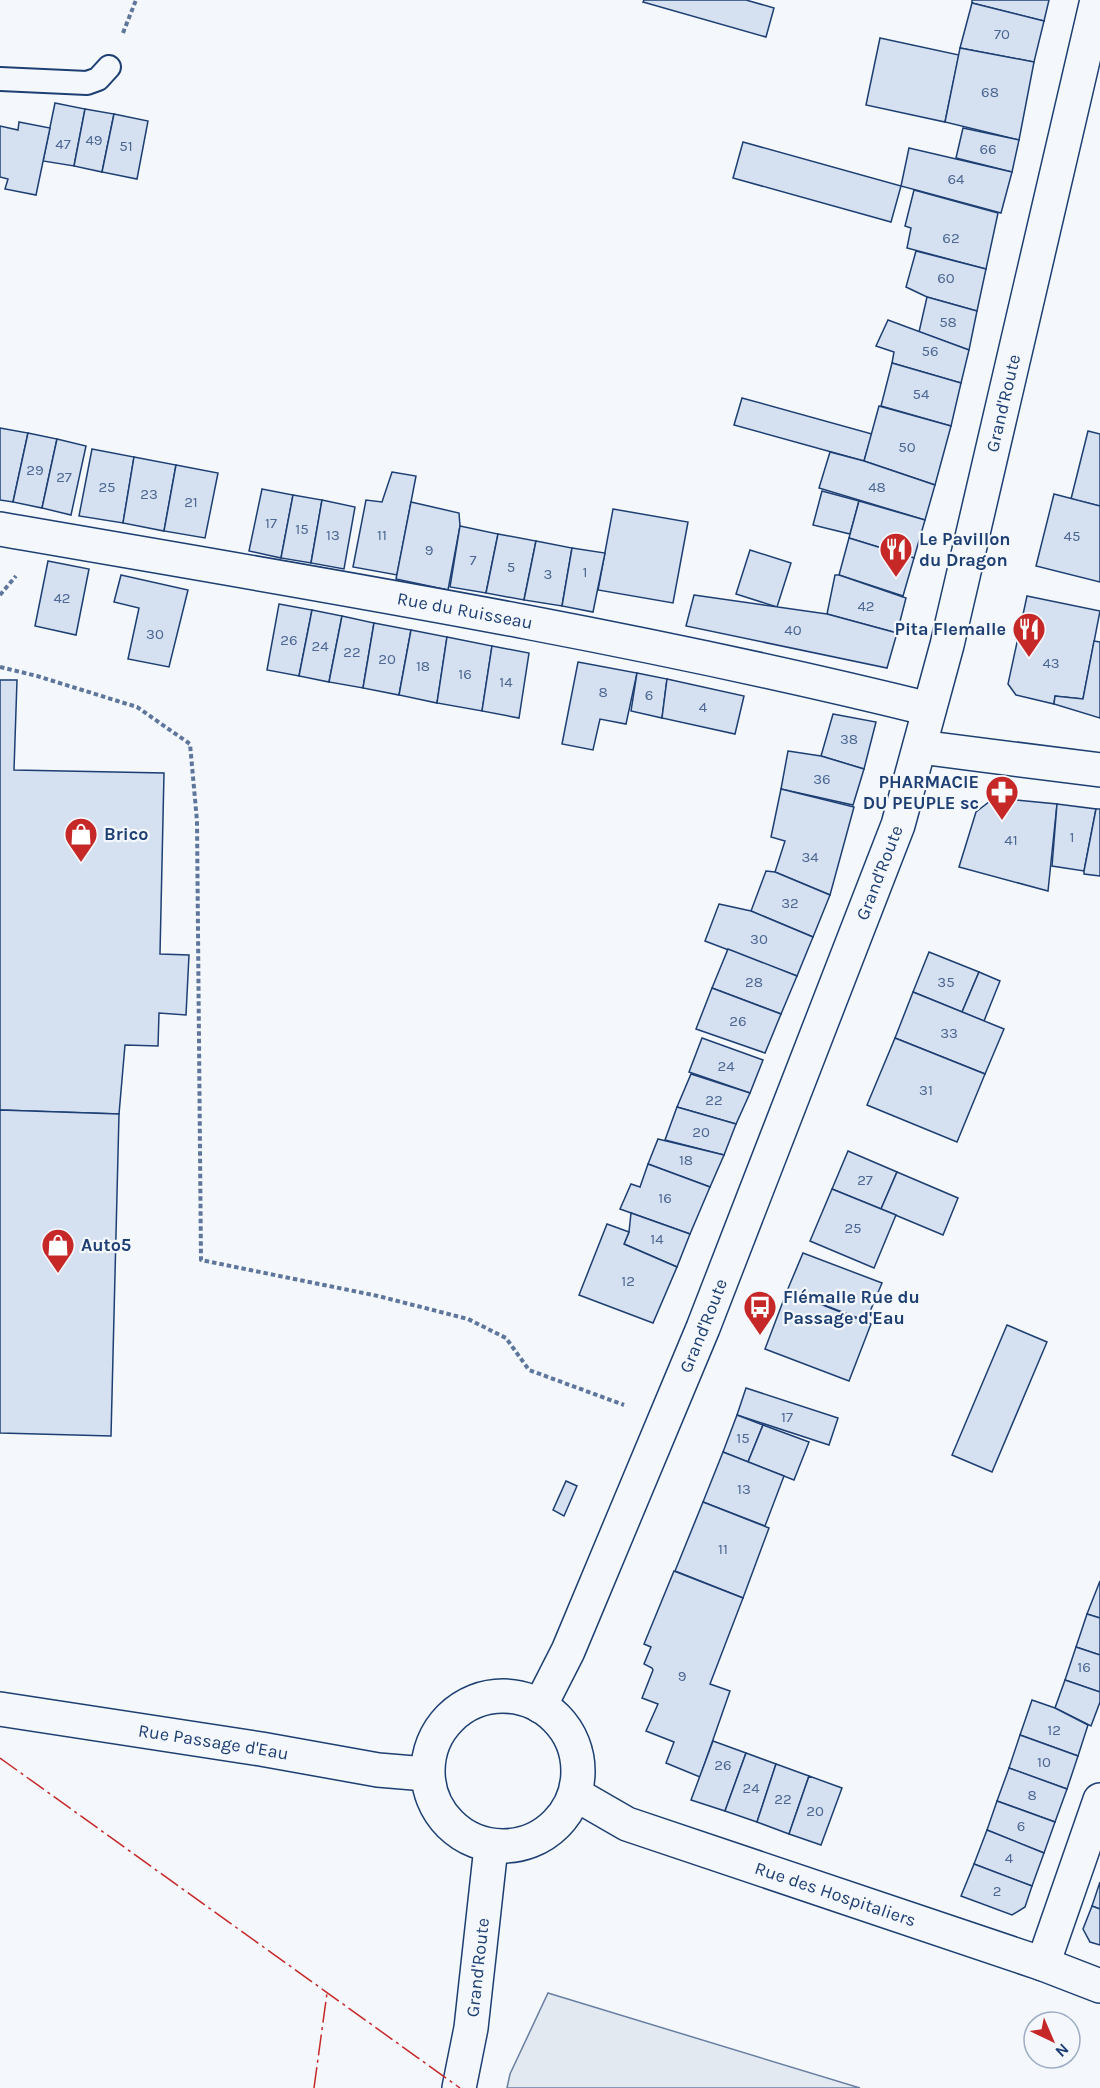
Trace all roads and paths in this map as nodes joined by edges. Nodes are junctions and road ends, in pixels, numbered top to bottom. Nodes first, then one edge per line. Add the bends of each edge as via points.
1 (1097, 0) edge
2 (109, 67) dead end
3 (0, 79) edge
4 (0, 529) edge
5 (0, 667) edge
6 (929, 709) junction
7 (920, 747) junction
8 (1100, 770) edge
9 (664, 1420) junction
10 (540, 1706) junction
11 (0, 1709) edge
12 (426, 1774) junction
13 (575, 1794) junction
14 (1100, 1800) edge
15 (490, 1847) junction
16 (1043, 1964) junction
17 (1100, 1986) edge
18 (459, 2088) edge

1 - 6 street, Grand'Route
2 - 3 lane via 98,79 87,83
4 - 6 street, Rue du Ruisseau via 572,630
5 - 9 path via 137,707 190,744 197,821 201,1260 378,1296 468,1319 506,1338 529,1370
6 - 7 street, Grand'Route
7 - 8 street
7 - 9 street, Grand'Route via 898,825
9 - 10 street, Grand'Route via 568,1651
10 - 12 street via 515,1696 488,1697 463,1706 443,1724 430,1748
10 - 13 street via 557,1718 569,1735 576,1753
11 - 12 street, Rue Passage d'Eau via 378,1770
12 - 15 street via 436,1808 459,1833
13 - 15 street via 566,1814 552,1830 512,1847
13 - 16 street, Rue des Hospitaliers via 627,1824
14 - 16 street
15 - 18 street, Grand'Route via 471,2028
16 - 17 street, Rue des Hospitaliers

